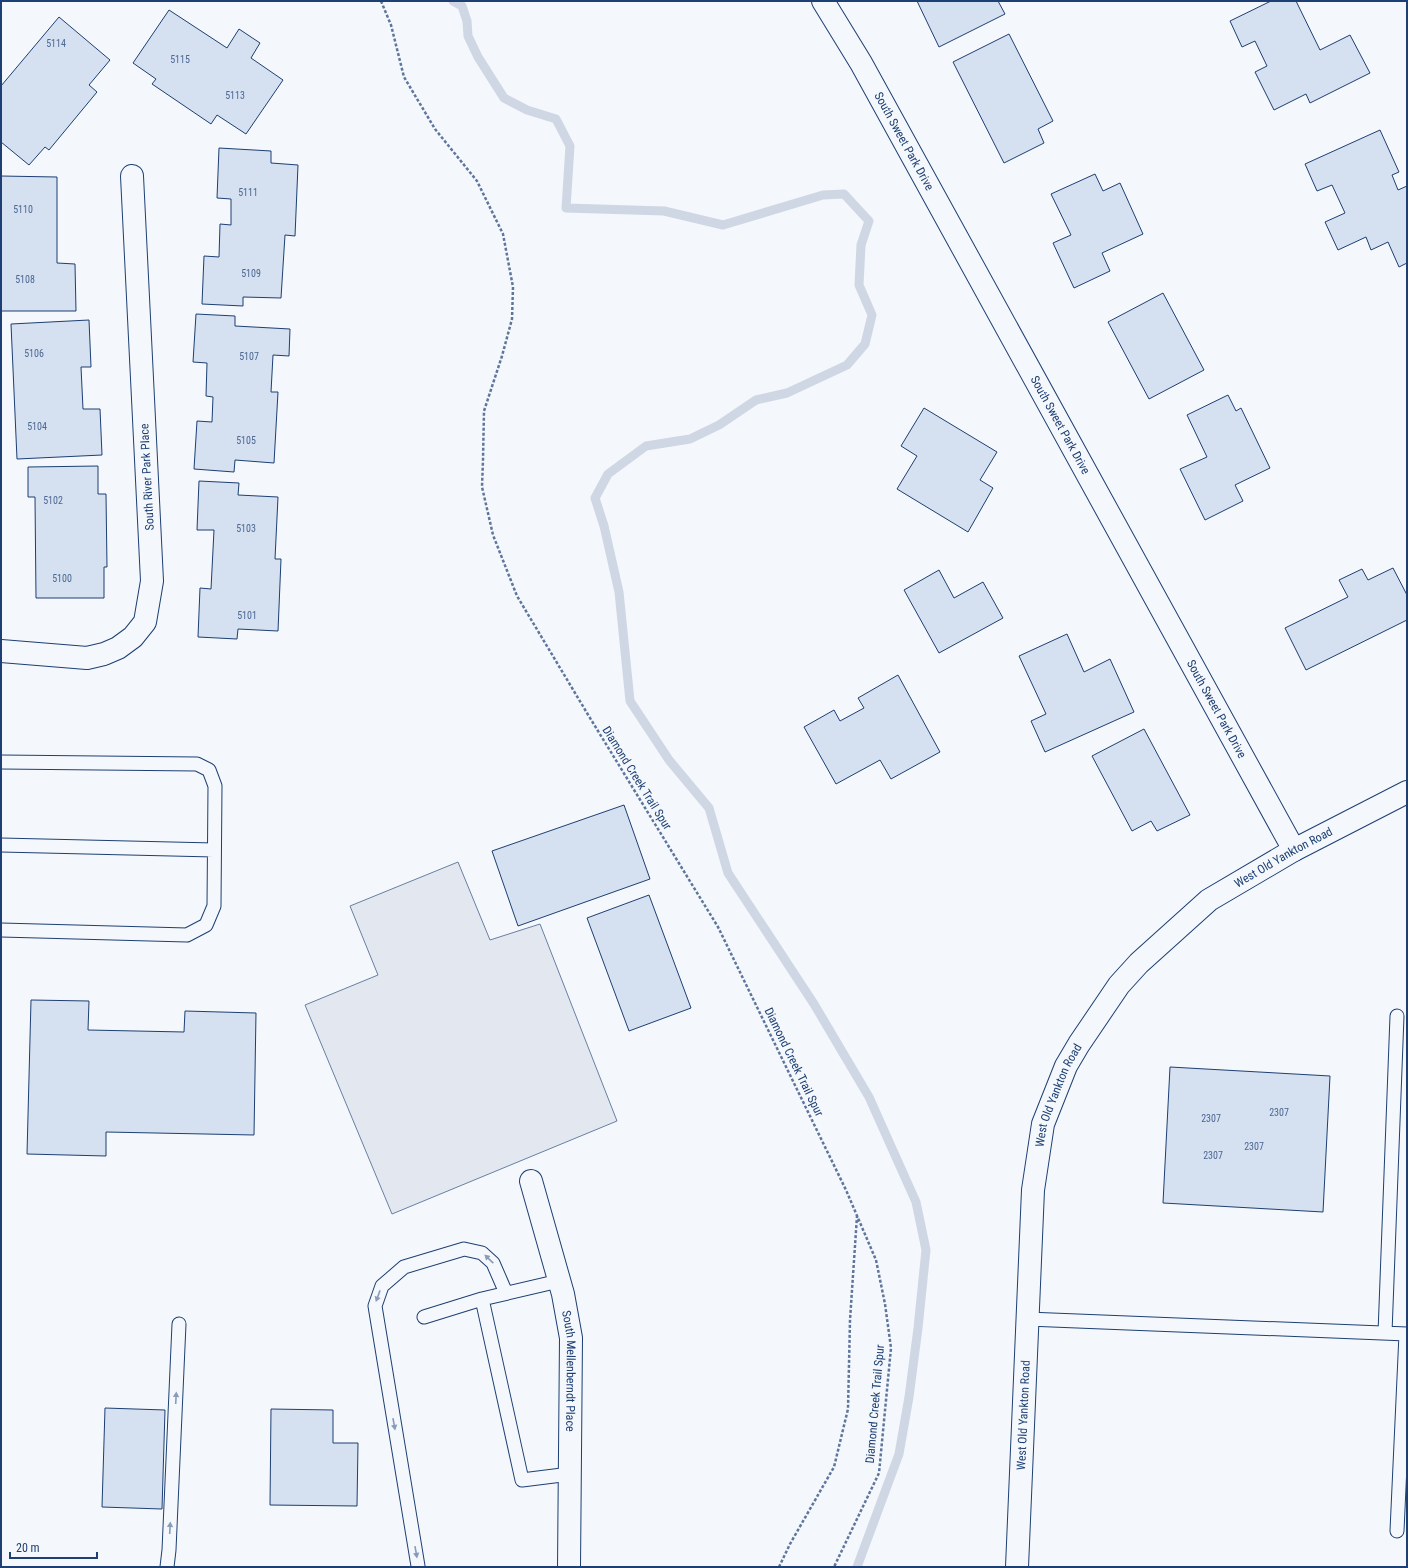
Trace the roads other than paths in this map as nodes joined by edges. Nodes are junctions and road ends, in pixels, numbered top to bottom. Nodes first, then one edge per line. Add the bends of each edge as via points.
1 (823, 1) edge
2 (132, 176) dead end
3 (1, 651) edge
4 (1, 762) edge
5 (1407, 792) edge
6 (1, 845) edge
7 (214, 850) junction
8 (1294, 850) junction
9 (1, 930) edge
10 (1397, 1016) dead end
11 (531, 1180) dead end
12 (559, 1280) junction
13 (506, 1293) junction
14 (482, 1299) junction
15 (424, 1317) dead end
16 (1027, 1319) junction
17 (179, 1324) dead end
18 (1385, 1333) junction
19 (1406, 1334) edge
20 (570, 1474) junction
21 (1397, 1531) dead end
22 (418, 1566) dead end
23 (167, 1567) edge
24 (569, 1567) edge
25 (1017, 1567) edge

1 - 8 street, South Sweet Park Drive via 861,63
2 - 3 street, South River Park Place via 152,581 145,622 134,636 118,648 87,658
4 - 7 lane via 196,764 209,770 215,786
5 - 8 street, West Old Yankton Road
6 - 7 lane
7 - 9 lane via 214,906 206,926 187,936
8 - 16 street, West Old Yankton Road via 1209,900 1139,963 1119,985 1066,1066 1043,1124 1033,1190
10 - 18 lane
11 - 12 street, South Mellenberndt Place
12 - 13 lane
12 - 20 street, South Mellenberndt Place via 570,1338
13 - 14 lane
13 -> 22 lane via 493,1263 482,1253 464,1249 404,1267 382,1286 375,1306
14 - 15 lane
14 - 20 lane via 522,1480
16 - 18 lane
16 - 25 street, West Old Yankton Road
23 -> 17 lane
18 - 19 lane
19 - 21 lane
20 - 24 street, South Mellenberndt Place

